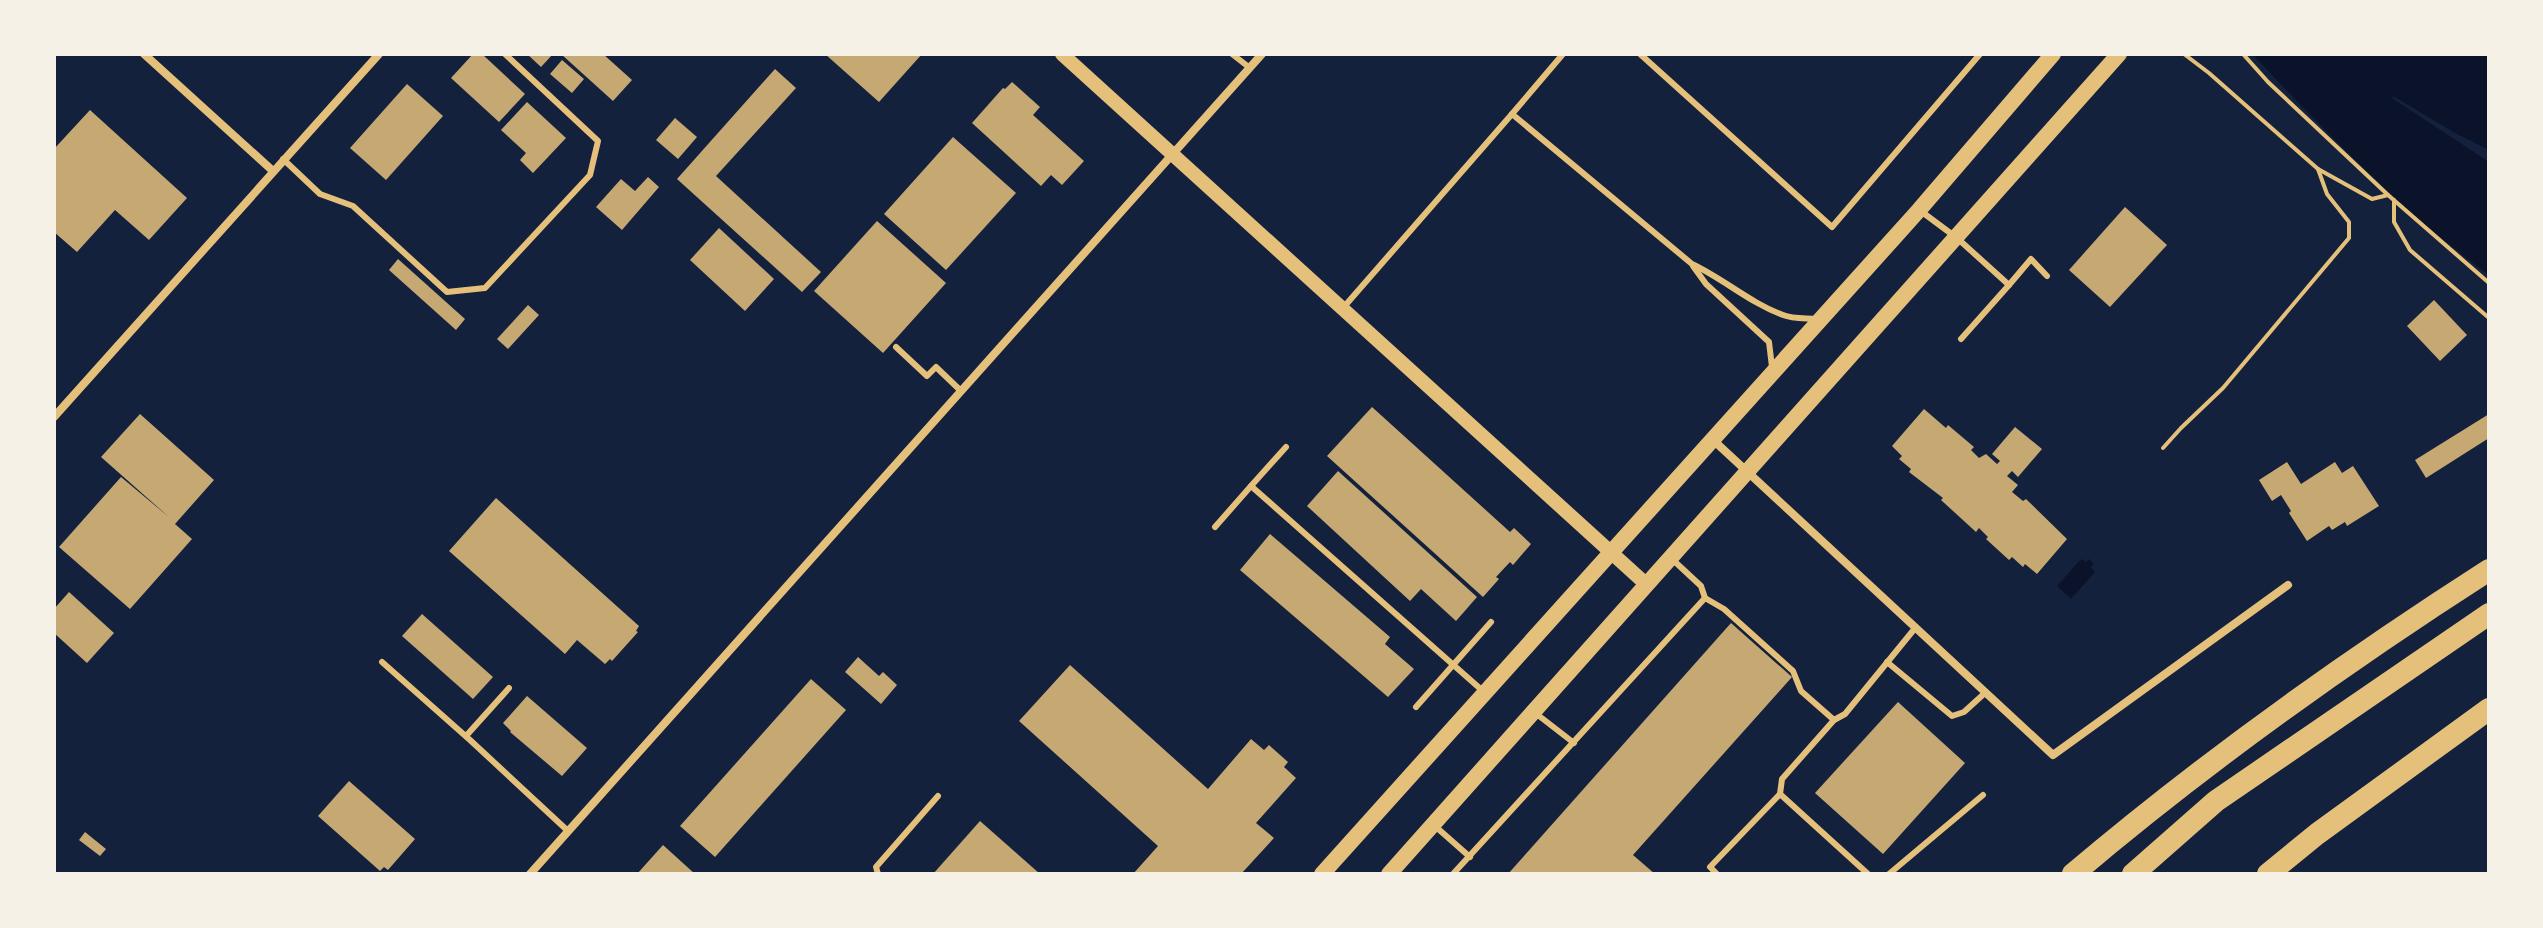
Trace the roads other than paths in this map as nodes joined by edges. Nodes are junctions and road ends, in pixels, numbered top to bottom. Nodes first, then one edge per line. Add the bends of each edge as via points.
1 (144, 54) edge
2 (379, 54) edge
3 (505, 54) edge
4 (1062, 54) edge
5 (1232, 54) edge
6 (1262, 54) edge
7 (1563, 54) edge
8 (1640, 54) edge
9 (1980, 54) edge
10 (2053, 54) edge
11 (2119, 54) edge
12 (1250, 68) junction
13 (1512, 114) junction
14 (1173, 153) junction
15 (283, 159) junction
16 (273, 171) junction
17 (1919, 210) junction
18 (1957, 238) junction
19 (1691, 263) junction
20 (2047, 276) dead end
21 (2009, 285) junction
22 (1343, 308) junction
23 (1819, 320) junction
24 (1961, 339) dead end
25 (896, 347) dead end
26 (1772, 372) junction
27 (961, 391) junction
28 (54, 417) edge
29 (1712, 439) junction
30 (1286, 447) dead end
31 (1748, 472) junction
32 (1251, 486) junction
33 (1215, 527) dead end
34 (1610, 552) junction
35 (1671, 558) junction
36 (2489, 570) edge
37 (1647, 585) junction
38 (2288, 585) dead end
39 (1705, 598) junction
40 (2489, 614) edge
41 (1491, 622) dead end
42 (1916, 627) junction
43 (382, 662) dead end
44 (1887, 662) junction
45 (1453, 664) junction
46 (509, 688) dead end
47 (1484, 692) junction
48 (1986, 692) junction
49 (1416, 707) dead end
50 (2489, 709) edge
51 (1534, 712) junction
52 (1834, 720) junction
53 (466, 736) junction
54 (1574, 743) junction
55 (1780, 794) junction
56 (1983, 795) dead end
57 (938, 796) dead end
58 (1433, 824) junction
59 (568, 831) junction
60 (1470, 857) junction
61 (530, 874) edge
62 (878, 874) edge
63 (1322, 874) edge
64 (1389, 874) edge
65 (1453, 874) edge
66 (1717, 874) edge
67 (1868, 874) edge
68 (1889, 874) edge
69 (2073, 874) edge
70 (2133, 874) edge
71 (2268, 874) edge

1 - 16 street
2 - 15 street
3 - 15 lane via 598,141 590,175 485,288 447,292 353,206 320,194
4 - 14 street
5 - 12 lane
6 - 12 street
7 - 13 lane
8 - 9 lane via 1832,227
10 - 17 main road
11 - 18 main road
12 - 14 street
13 - 19 lane
13 - 22 lane
14 - 22 street
14 - 27 street
15 - 16 street
16 - 28 street
17 - 18 lane
17 - 23 main road
18 - 21 lane
18 - 31 main road
19 - 23 lane via 1786,317
19 - 26 lane via 1706,284 1769,342
20 - 21 lane via 2031,259
21 - 24 lane
22 - 34 street
23 - 26 main road
25 - 27 lane via 927,376 938,365
26 - 29 main road
27 - 59 street
29 - 31 street
29 - 34 main road
30 - 32 lane
31 - 35 main road
31 - 42 street
32 - 33 lane
32 - 45 lane
34 - 37 street
34 - 47 main road
35 - 37 main road
35 - 39 lane via 1701,586
36 - 69 highway via 2280,711
37 - 51 main road
38 - 48 street via 2053,755
39 - 52 lane via 1793,671 1801,691
39 - 54 lane
40 - 70 highway via 2216,801
41 - 45 lane
42 - 44 lane
42 - 48 street
43 - 53 lane
44 - 48 lane via 1952,716
44 - 52 lane via 1845,714
45 - 47 lane
45 - 49 lane
46 - 53 lane
47 - 63 main road
50 - 71 highway
51 - 54 lane
51 - 58 main road
52 - 55 lane via 1782,779
53 - 59 lane
54 - 60 lane
55 - 66 lane via 1710,867
55 - 67 lane
56 - 68 lane
57 - 62 lane via 876,867
58 - 60 lane
58 - 64 main road
59 - 61 street
60 - 65 lane

